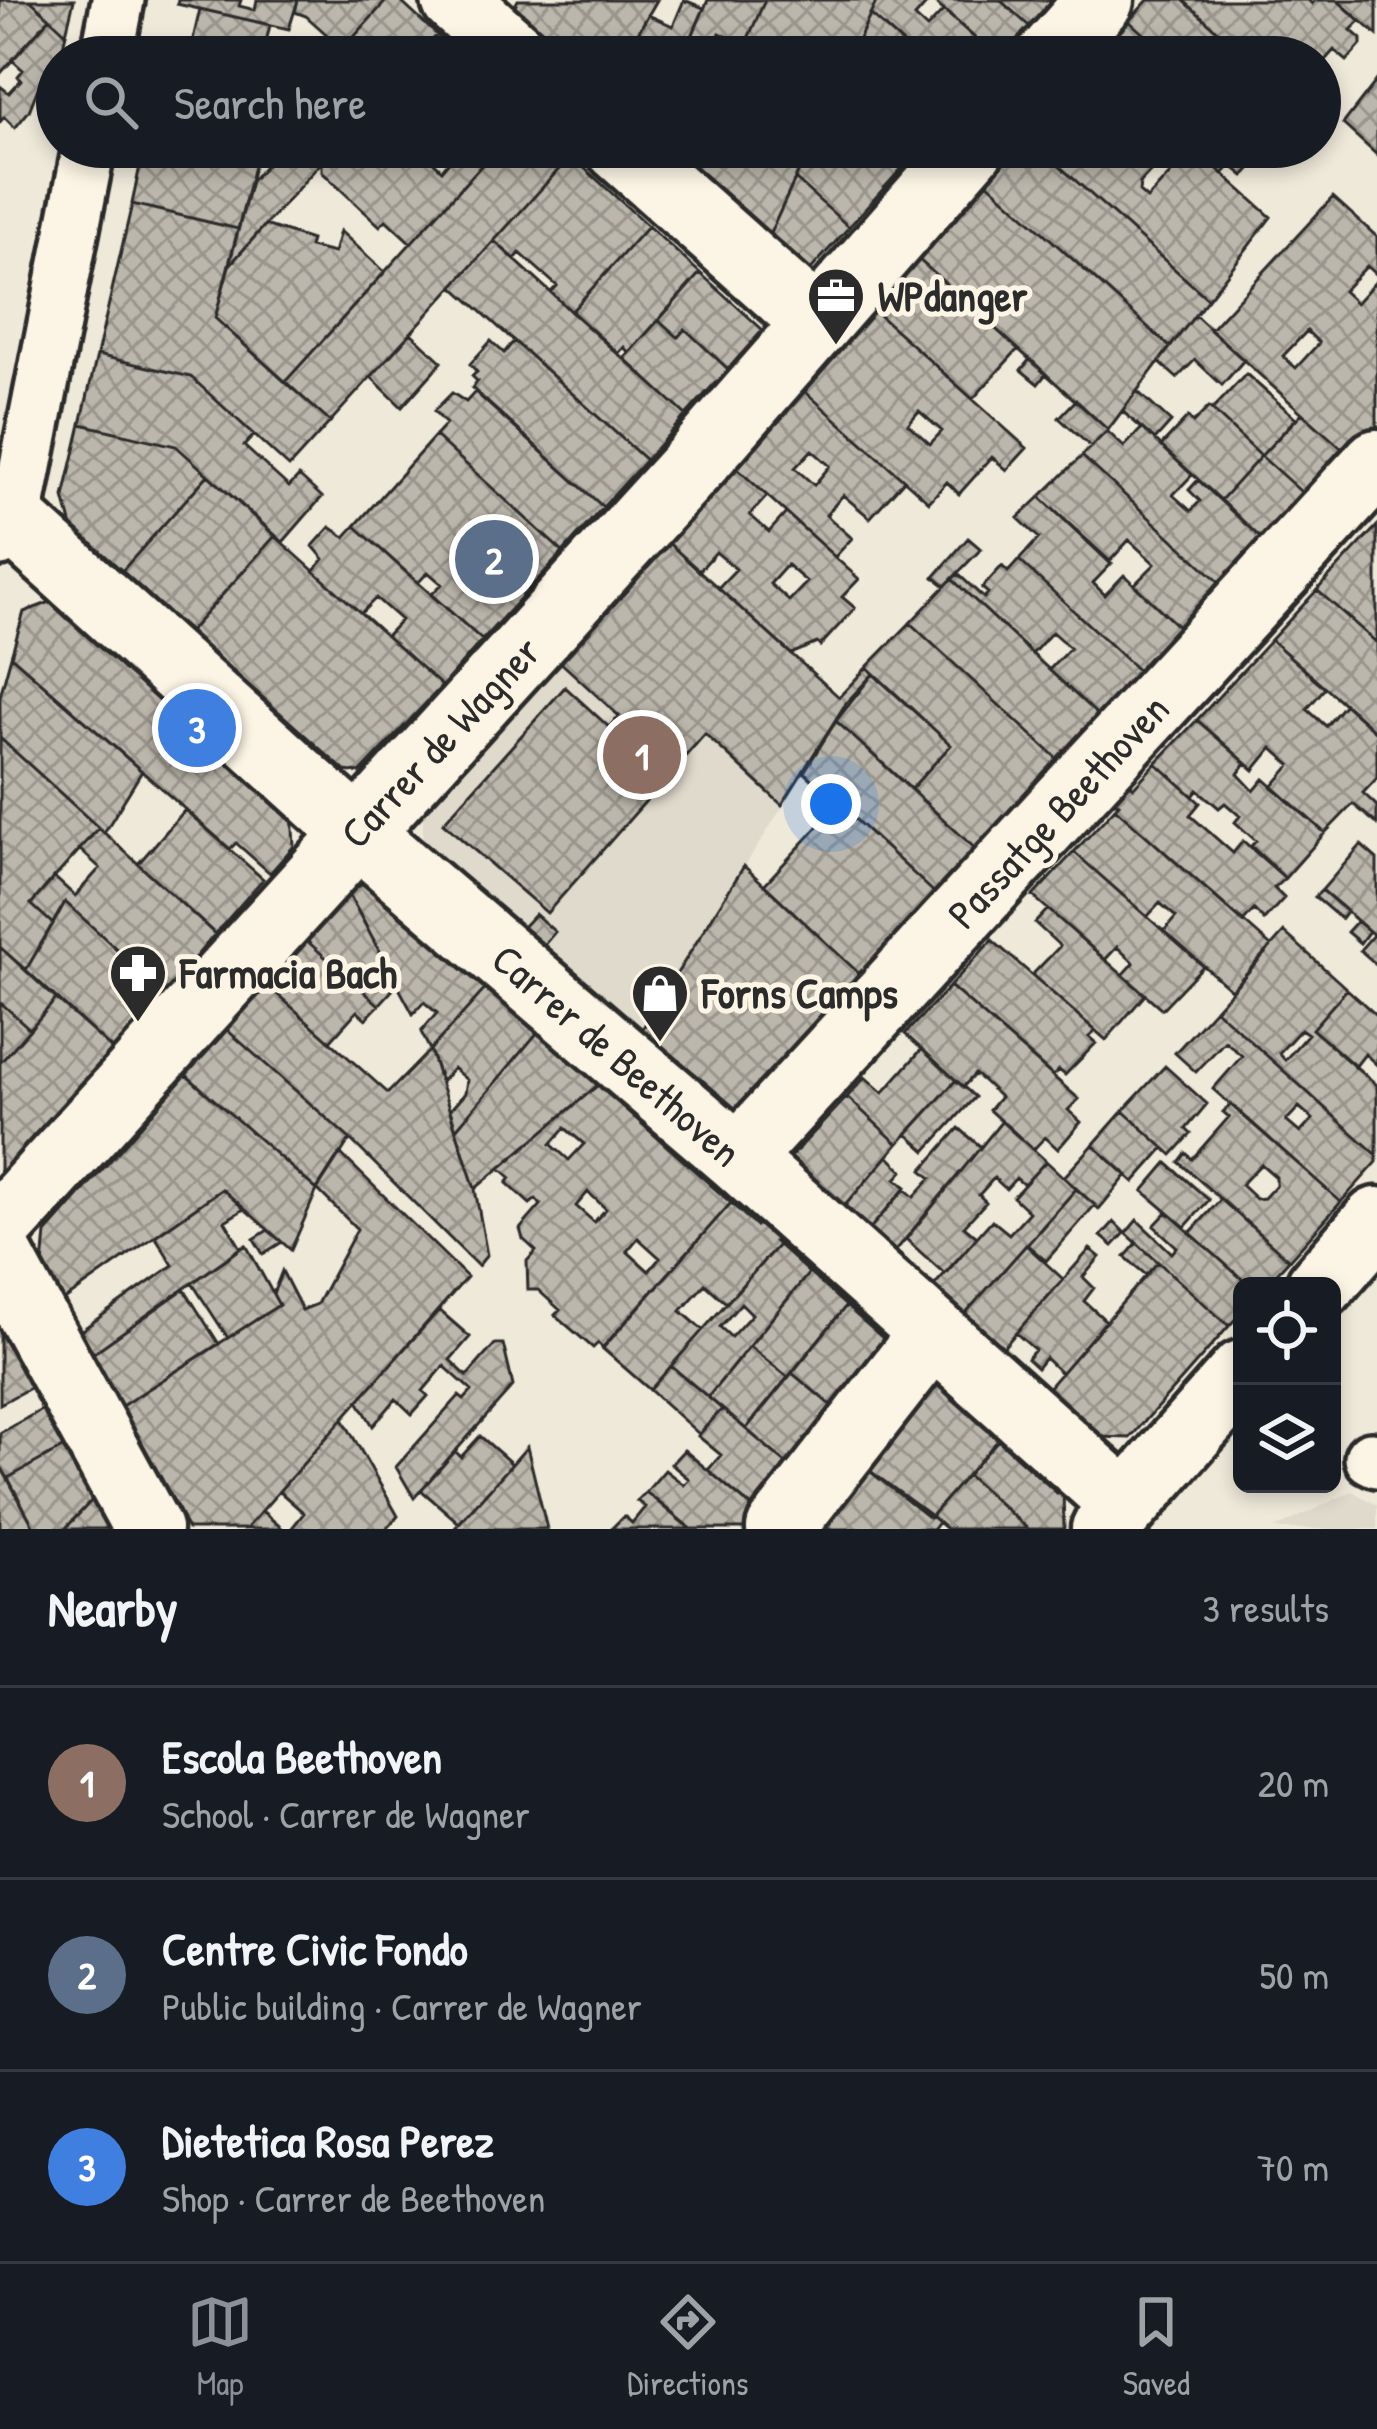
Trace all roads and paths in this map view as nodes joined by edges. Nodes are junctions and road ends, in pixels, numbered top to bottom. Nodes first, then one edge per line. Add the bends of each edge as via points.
1 (118, 0) edge
2 (454, 0) edge
3 (1100, 0) edge
4 (111, 36) edge
5 (494, 36) edge
6 (1068, 36) edge
7 (84, 168) edge
8 (644, 168) edge
9 (953, 168) edge
10 (817, 323) junction
11 (1377, 463) edge
12 (5, 524) edge
13 (357, 832) junction
14 (738, 1158) junction
15 (1377, 1221) edge
16 (0, 1226) edge
17 (0, 1257) edge
18 (1328, 1277) edge
19 (933, 1333) junction
20 (1236, 1385) edge
21 (1115, 1517) edge
22 (148, 1529) edge
23 (780, 1529) edge

1 - 4 street
2 - 5 street
3 - 6 street
7 - 12 street
8 - 10 street
9 - 10 street, Carrer de Wagner
10 - 13 street, Carrer de Wagner
11 - 14 street, Passatge Beethoven
12 - 13 street, Carrer de Beethoven
13 - 14 street, Carrer de Beethoven
13 - 16 street, Carrer de Wagner
14 - 19 street, Carrer de Beethoven
15 - 18 street
17 - 22 street
19 - 21 street, Carrer de Beethoven
19 - 23 street
20 - 21 street

